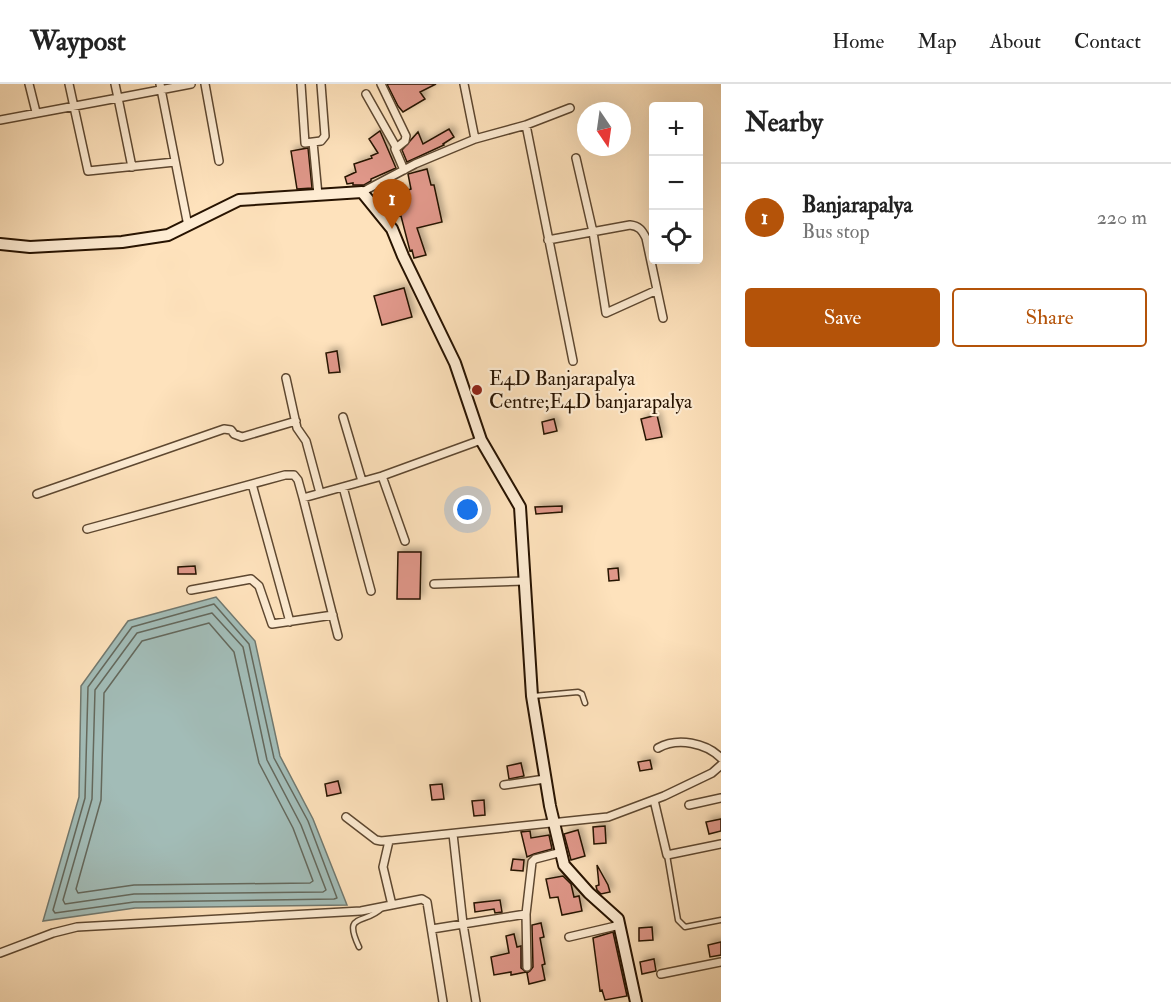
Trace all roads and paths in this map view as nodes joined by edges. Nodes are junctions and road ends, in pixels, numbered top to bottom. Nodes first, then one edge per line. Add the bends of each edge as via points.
1 (29, 84) edge
2 (69, 84) edge
3 (115, 84) edge
4 (191, 84) edge
5 (204, 84) edge
6 (301, 84) edge
7 (321, 84) edge
8 (381, 84) edge
9 (464, 84) edge
10 (161, 87) edge
11 (366, 94) dead end
12 (118, 98) junction
13 (73, 105) junction
14 (570, 108) dead end
15 (36, 112) junction
16 (0, 120) edge
17 (526, 125) junction
18 (475, 139) junction
19 (313, 142) junction
20 (396, 147) junction
21 (576, 158) dead end
22 (219, 161) dead end
23 (175, 162) junction
24 (132, 167) junction
25 (404, 170) junction
26 (362, 192) junction
27 (318, 195) junction
28 (188, 226) junction
29 (593, 232) junction
30 (548, 240) junction
31 (0, 244) edge
32 (657, 290) junction
33 (663, 318) dead end
34 (573, 362) dead end
35 (286, 378) dead end
36 (343, 417) dead end
37 (296, 421) junction
38 (481, 440) junction
39 (382, 476) junction
40 (362, 481) junction
41 (252, 483) junction
42 (343, 487) junction
43 (320, 493) junction
44 (37, 494) dead end
45 (303, 498) junction
46 (87, 529) dead end
47 (405, 541) dead end
48 (525, 581) junction
49 (434, 584) dead end
50 (191, 590) dead end
51 (371, 591) dead end
52 (333, 615) junction
53 (290, 622) junction
54 (338, 636) dead end
55 (532, 696) junction
56 (585, 703) dead end
57 (658, 748) dead end
58 (721, 758) edge
59 (721, 765) edge
60 (545, 779) junction
61 (504, 784) dead end
62 (721, 798) edge
63 (654, 800) junction
64 (688, 805) dead end
65 (346, 817) dead end
66 (556, 824) junction
67 (453, 834) junction
68 (389, 841) junction
69 (721, 844) edge
70 (561, 852) junction
71 (667, 855) junction
72 (392, 905) junction
73 (383, 907) junction
74 (526, 914) junction
75 (721, 920) edge
76 (463, 924) junction
77 (620, 925) junction
78 (432, 928) junction
79 (569, 937) dead end
80 (359, 947) dead end
81 (0, 953) edge
82 (721, 962) edge
83 (527, 967) dead end
84 (661, 974) dead end
85 (443, 1002) edge
86 (476, 1002) edge
87 (636, 1002) edge

1 - 15 street
2 - 13 street
3 - 12 street
4 - 10 street
5 - 22 street
6 - 19 street via 305,142
7 - 19 street via 325,136
8 - 20 street via 406,136
9 - 18 street
10 - 12 street
10 - 23 street
11 - 20 street
12 - 13 street
12 - 24 street
13 - 15 street
13 - 24 street via 88,171
14 - 17 street
15 - 16 street
17 - 18 street
17 - 30 street
18 - 25 street
19 - 27 street
20 - 25 street
21 - 29 street
23 - 24 street
23 - 28 street
25 - 26 street
26 - 27 street
26 - 38 street via 392,229 455,363
27 - 28 street via 239,200
28 - 31 street via 168,236 122,242 30,247
29 - 30 street
29 - 32 street via 637,226 646,238
29 - 32 street via 606,313
30 - 34 street
32 - 33 street
35 - 37 street
36 - 40 street
37 - 43 street via 306,441
37 - 44 street via 242,437 224,429
38 - 39 street
38 - 48 street via 520,507
39 - 40 street
39 - 47 street
40 - 42 street
41 - 45 street via 294,475
41 - 46 street
41 - 53 street
42 - 43 street
42 - 51 street
43 - 45 street
45 - 52 street
48 - 49 street
48 - 55 street
50 - 53 street via 251,579 259,586 272,624
52 - 53 street
52 - 54 street
55 - 56 lane via 578,692
55 - 60 street
57 - 58 street via 689,743 713,750
59 - 63 street
60 - 61 street
60 - 66 street
62 - 64 street
63 - 66 street via 608,817
63 - 71 street
65 - 68 street via 376,840
66 - 67 street
66 - 70 street
67 - 68 street
67 - 76 street
68 - 72 street via 383,867
69 - 71 street
70 - 74 street via 532,862
70 - 77 street via 564,865
71 - 75 lane via 682,925
72 - 73 street
72 - 78 street via 424,899
73 - 80 lane via 352,925
73 - 81 street via 84,926
74 - 76 street
74 - 83 street
76 - 78 street
76 - 86 street
77 - 79 street
77 - 87 street
78 - 85 street
82 - 84 street

